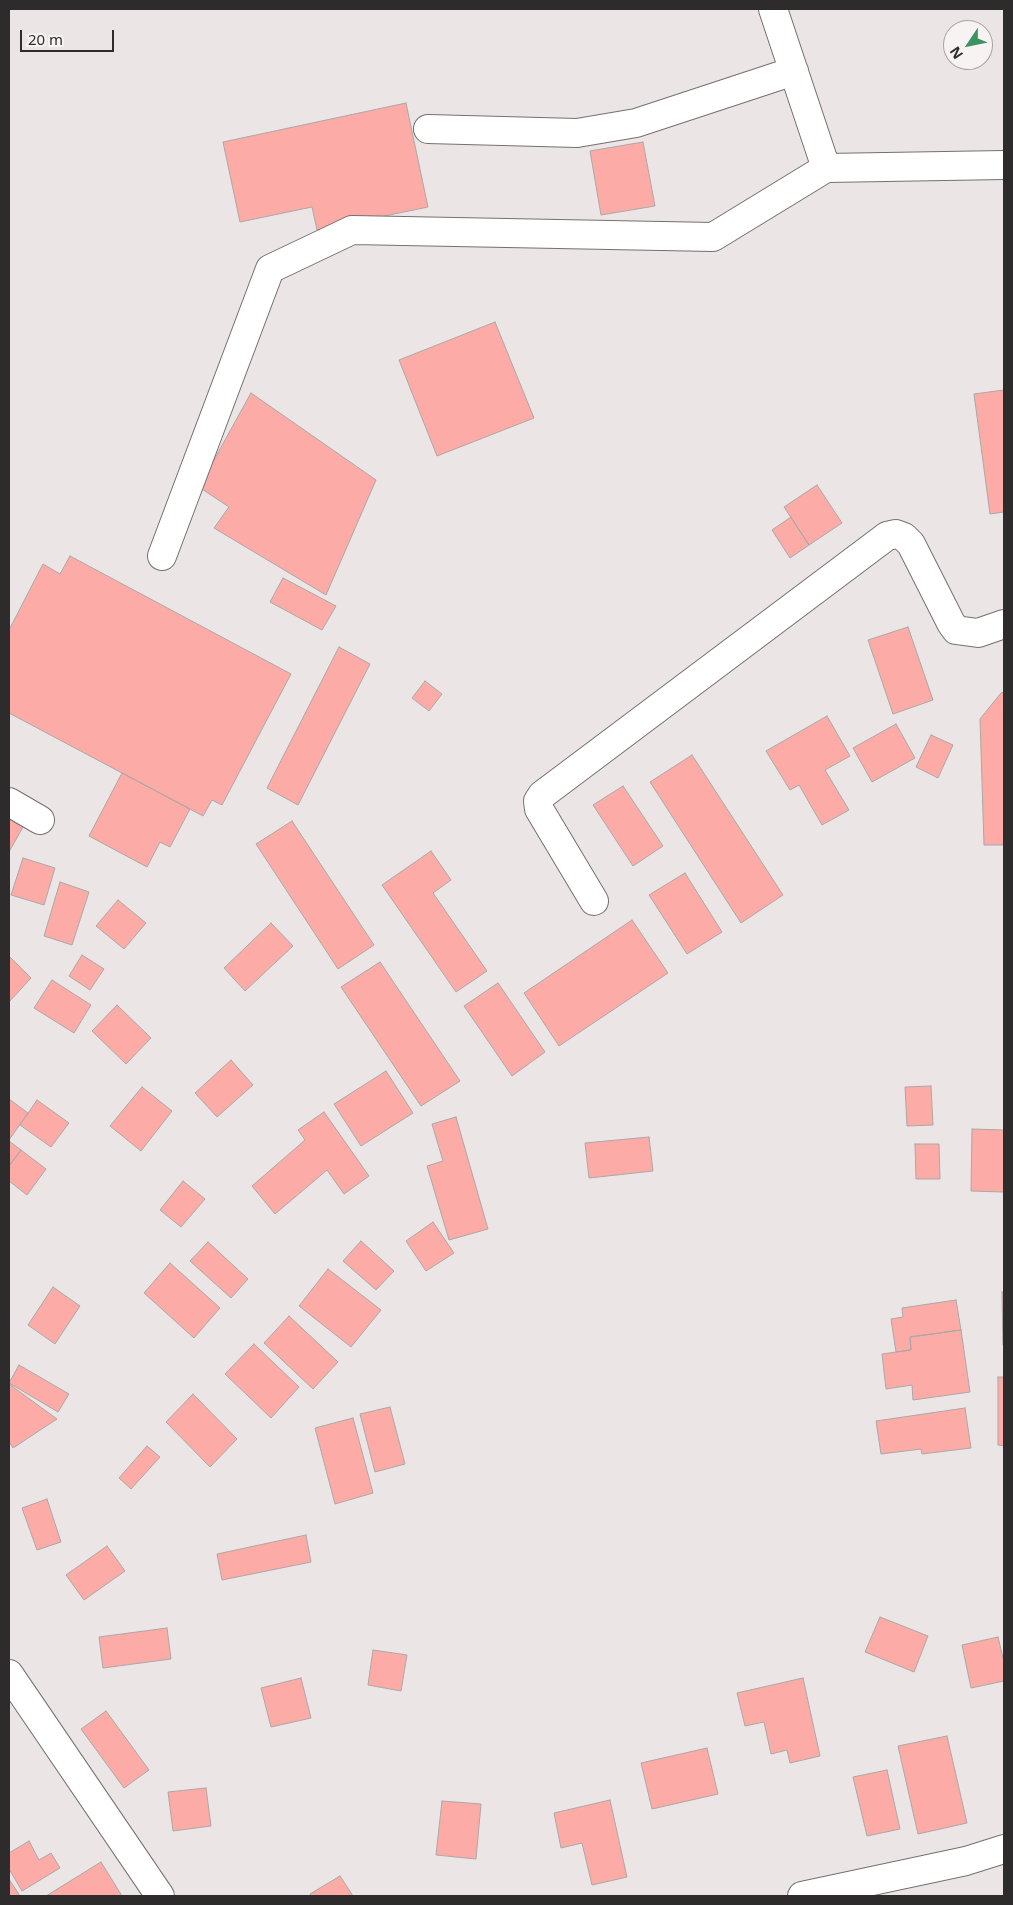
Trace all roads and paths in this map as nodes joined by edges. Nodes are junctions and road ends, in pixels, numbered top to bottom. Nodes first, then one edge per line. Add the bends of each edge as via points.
1 (773, 9) edge
2 (794, 71) junction
3 (428, 129) dead end
4 (1004, 165) edge
5 (826, 168) junction
6 (162, 556) dead end
7 (1004, 624) edge
8 (9, 802) edge
9 (40, 820) dead end
10 (594, 901) dead end
11 (9, 1674) edge
12 (1004, 1849) edge
13 (160, 1896) edge
14 (802, 1896) edge

1 - 2 street
2 - 3 street via 636,123 577,132
2 - 5 street
4 - 5 street
5 - 6 street via 713,237 352,230 270,269
7 - 10 street via 978,633 956,630 911,544 896,534 887,536 542,796 538,801 539,809
8 - 9 street
11 - 13 street
12 - 14 street

